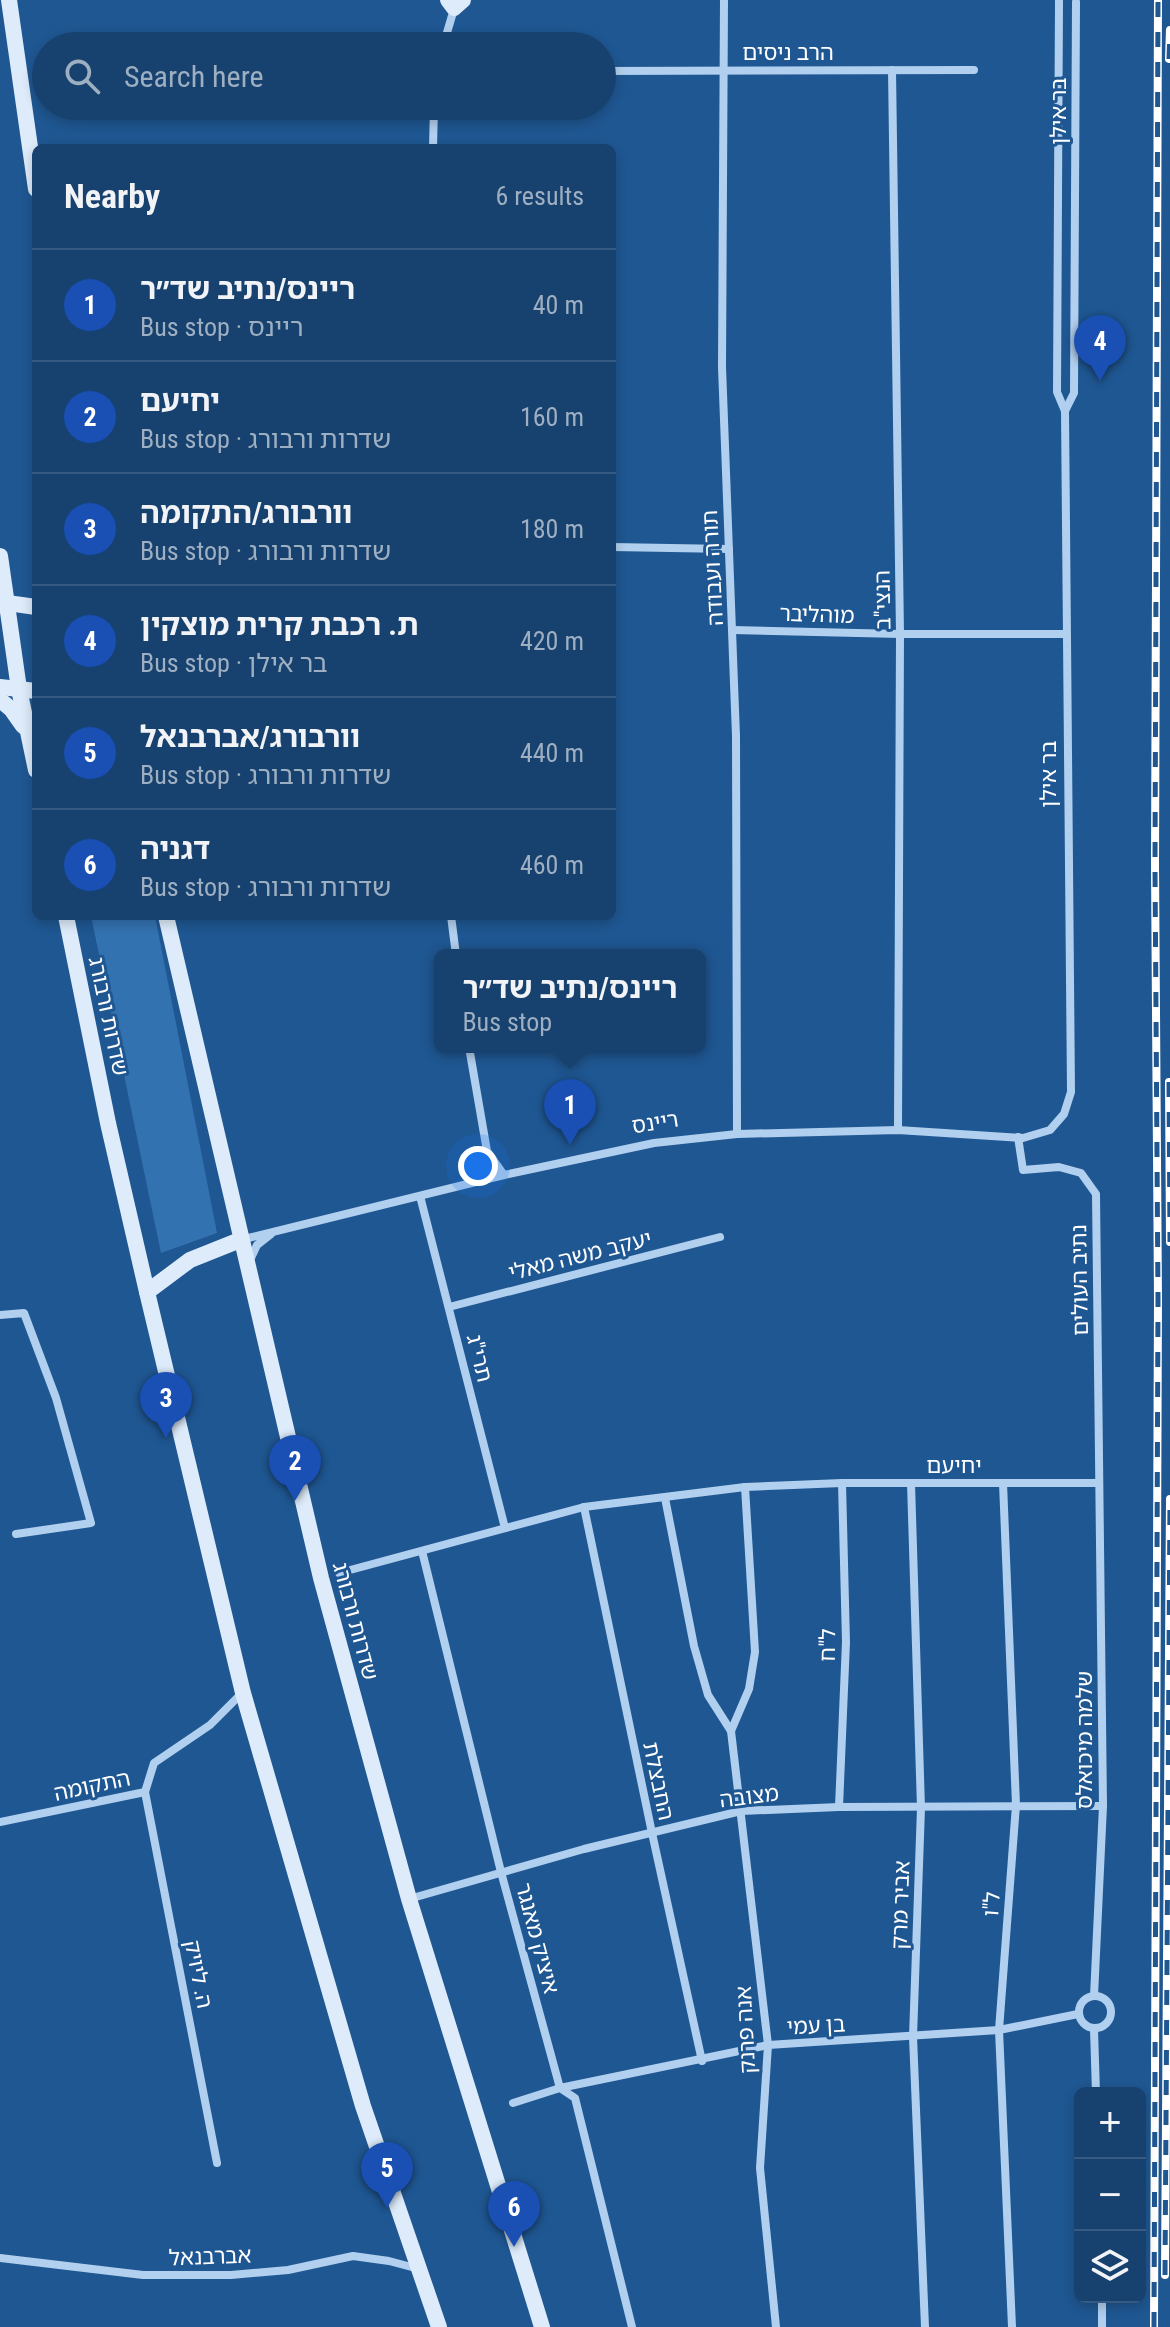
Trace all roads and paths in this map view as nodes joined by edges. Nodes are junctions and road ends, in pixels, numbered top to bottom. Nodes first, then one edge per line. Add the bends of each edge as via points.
1 (9, 0) edge
2 (20, 0) edge
3 (724, 0) edge
4 (1058, 1) edge
5 (1078, 1) edge
6 (456, 2) edge
7 (11, 18) junction
8 (447, 32) edge
9 (892, 70) junction
10 (974, 70) dead end
11 (616, 71) edge
12 (724, 71) junction
13 (434, 120) edge
14 (433, 144) edge
15 (32, 162) edge
16 (1065, 411) junction
17 (616, 547) edge
18 (729, 549) junction
19 (0, 556) edge
20 (4, 603) edge
21 (32, 606) edge
22 (733, 630) junction
23 (900, 634) junction
24 (1065, 634) junction
25 (0, 687) edge
26 (27, 690) edge
27 (0, 700) edge
28 (28, 734) junction
29 (32, 752) edge
30 (67, 920) edge
31 (167, 920) edge
32 (452, 920) edge
33 (455, 949) edge
34 (470, 1053) edge
35 (898, 1130) junction
36 (1050, 1130) joint
37 (737, 1134) junction
38 (1018, 1137) junction
39 (504, 1175) junction
40 (420, 1196) junction
41 (275, 1231) junction
42 (720, 1237) dead end
43 (240, 1240) junction
44 (247, 1270) junction
45 (147, 1292) junction
46 (449, 1307) junction
47 (0, 1315) edge
48 (842, 1483) junction
49 (911, 1483) junction
50 (1003, 1483) junction
51 (1099, 1483) junction
52 (745, 1487) junction
53 (665, 1498) junction
54 (584, 1507) junction
55 (505, 1528) junction
56 (16, 1534) dead end
57 (422, 1551) junction
58 (339, 1573) dead end
59 (243, 1693) junction
60 (731, 1731) junction
61 (145, 1792) junction
62 (1016, 1805) junction
63 (1103, 1806) junction
64 (839, 1807) junction
65 (921, 1808) junction
66 (741, 1811) junction
67 (0, 1822) edge
68 (652, 1833) junction
69 (501, 1872) junction
70 (409, 1899) junction
71 (1094, 1996) junction
72 (1078, 2014) junction
73 (1094, 2029) junction
74 (999, 2030) junction
75 (913, 2037) junction
76 (768, 2045) junction
77 (702, 2061) junction
78 (1096, 2087) edge
79 (560, 2088) junction
80 (513, 2103) dead end
81 (217, 2163) dead end
82 (0, 2258) edge
83 (419, 2269) junction
84 (1102, 2303) edge
85 (439, 2327) edge
86 (542, 2327) edge
87 (632, 2327) edge
88 (776, 2327) edge
89 (925, 2327) edge
90 (1012, 2327) edge
91 (1102, 2327) edge

1 - 7 main road
2 - 7 main road
3 - 12 street, תורה ועבודה
4 - 5 street
4 - 16 street, בר אילן via 1057,392
5 - 16 street, בר אילן via 1074,393
6 - 8 street
7 - 15 main road
9 - 10 street, הרב ניסים
9 - 12 street, הרב ניסים
9 - 23 street, הנצי"ב
11 - 12 street, הרב ניסים
12 - 18 street, תורה ועבודה via 722,353
13 - 14 street
16 - 24 street, בר אילן
17 - 18 street
18 - 22 street, תורה ועבודה
19 - 20 main road
20 - 21 main road
20 - 26 main road
22 - 23 street, מוהליבר
22 - 37 street, תורה ועבודה
23 - 24 street, מוהליבר
23 - 35 street, הנצי"ב
24 - 36 street, בר אילן via 1071,1092 1064,1114
25 - 26 main road
26 - 28 main road
27 - 28 main road
28 - 29 main road
30 - 45 main road, שדרות ורבורג
31 - 43 main road, שדרות ורבורג
32 - 33 street
34 - 39 street via 487,1151
35 - 37 street, ריינס
35 - 38 street, ריינס
36 - 38 street, ריינס
37 - 39 street, ריינס via 654,1143
38 - 51 street, נתיב העולים via 1023,1170 1059,1167 1081,1173 1096,1194
39 - 40 street, ריינס
40 - 41 street, ריינס
40 - 46 street, תרי"ג
41 - 43 street, ריינס
41 - 44 street via 257,1245
42 - 46 street, יעקב משה מאלי
43 - 44 main road, שדרות ורבורג
43 - 45 main road, ריינס via 190,1260
44 - 70 main road, שדרות ורבורג via 321,1578
45 - 59 main road, שדרות ורבורג
46 - 55 street, תרי"ג
47 - 56 street via 24,1313 56,1398 91,1523
48 - 49 street, יחיעם
48 - 52 street, יחיעם
48 - 64 street, ל"ח via 846,1642
49 - 50 street, יחיעם
49 - 65 street, אביר מרק
50 - 51 street, יחיעם
50 - 62 street, ל"ו
51 - 63 street, שלמה מיכואלס
52 - 53 street, יחיעם
52 - 60 street via 755,1652 749,1689
53 - 54 street, יחיעם
53 - 60 street, אנה פרנק via 694,1646 708,1695
54 - 55 street, יחיעם
54 - 68 street, החבצלת
55 - 57 street, יחיעם
57 - 58 street, יחיעם
57 - 69 street, איציק מאנגר
59 - 61 street, התקומה via 210,1725 154,1763
59 - 83 main road, שדרות ורבורג via 363,2106
60 - 66 street, אנה פרנק
61 - 67 street, התקומה
61 - 81 street, ה. ליויק
62 - 63 street, מצובה
62 - 65 street, מצובה
62 - 74 street, ל"ו
63 - 71 street, שלמה מיכואלס
64 - 65 street, מצובה
64 - 66 street, מצובה
65 - 75 street, אביר מרק
66 - 68 street, מצובה
66 - 76 street, אנה פרנק
68 - 69 street, מצובה
68 - 77 street, החבצלת
69 - 70 street, מצובה
69 - 79 street, איציק מאנגר
70 - 86 main road, שדרות ורבורג
71 - 72 street via 1084,1999
71 - 73 street via 1104,1999 1111,2012 1104,2026
72 - 73 street
72 - 74 street, בן עמי
73 - 78 street
74 - 75 street, בן עמי
74 - 90 street, ל"ו
75 - 76 street, בן עמי
75 - 89 street, אביר מרק
76 - 77 street, בן עמי
76 - 88 street, אנה פרנק via 760,2168
77 - 79 street, בן עמי
79 - 80 street, בן עמי
79 - 87 street, איציק מאנגר via 575,2098
82 - 83 street, אברבנאל via 143,2275 288,2270 353,2256
83 - 85 main road, שדרות ורבורג
84 - 91 street

